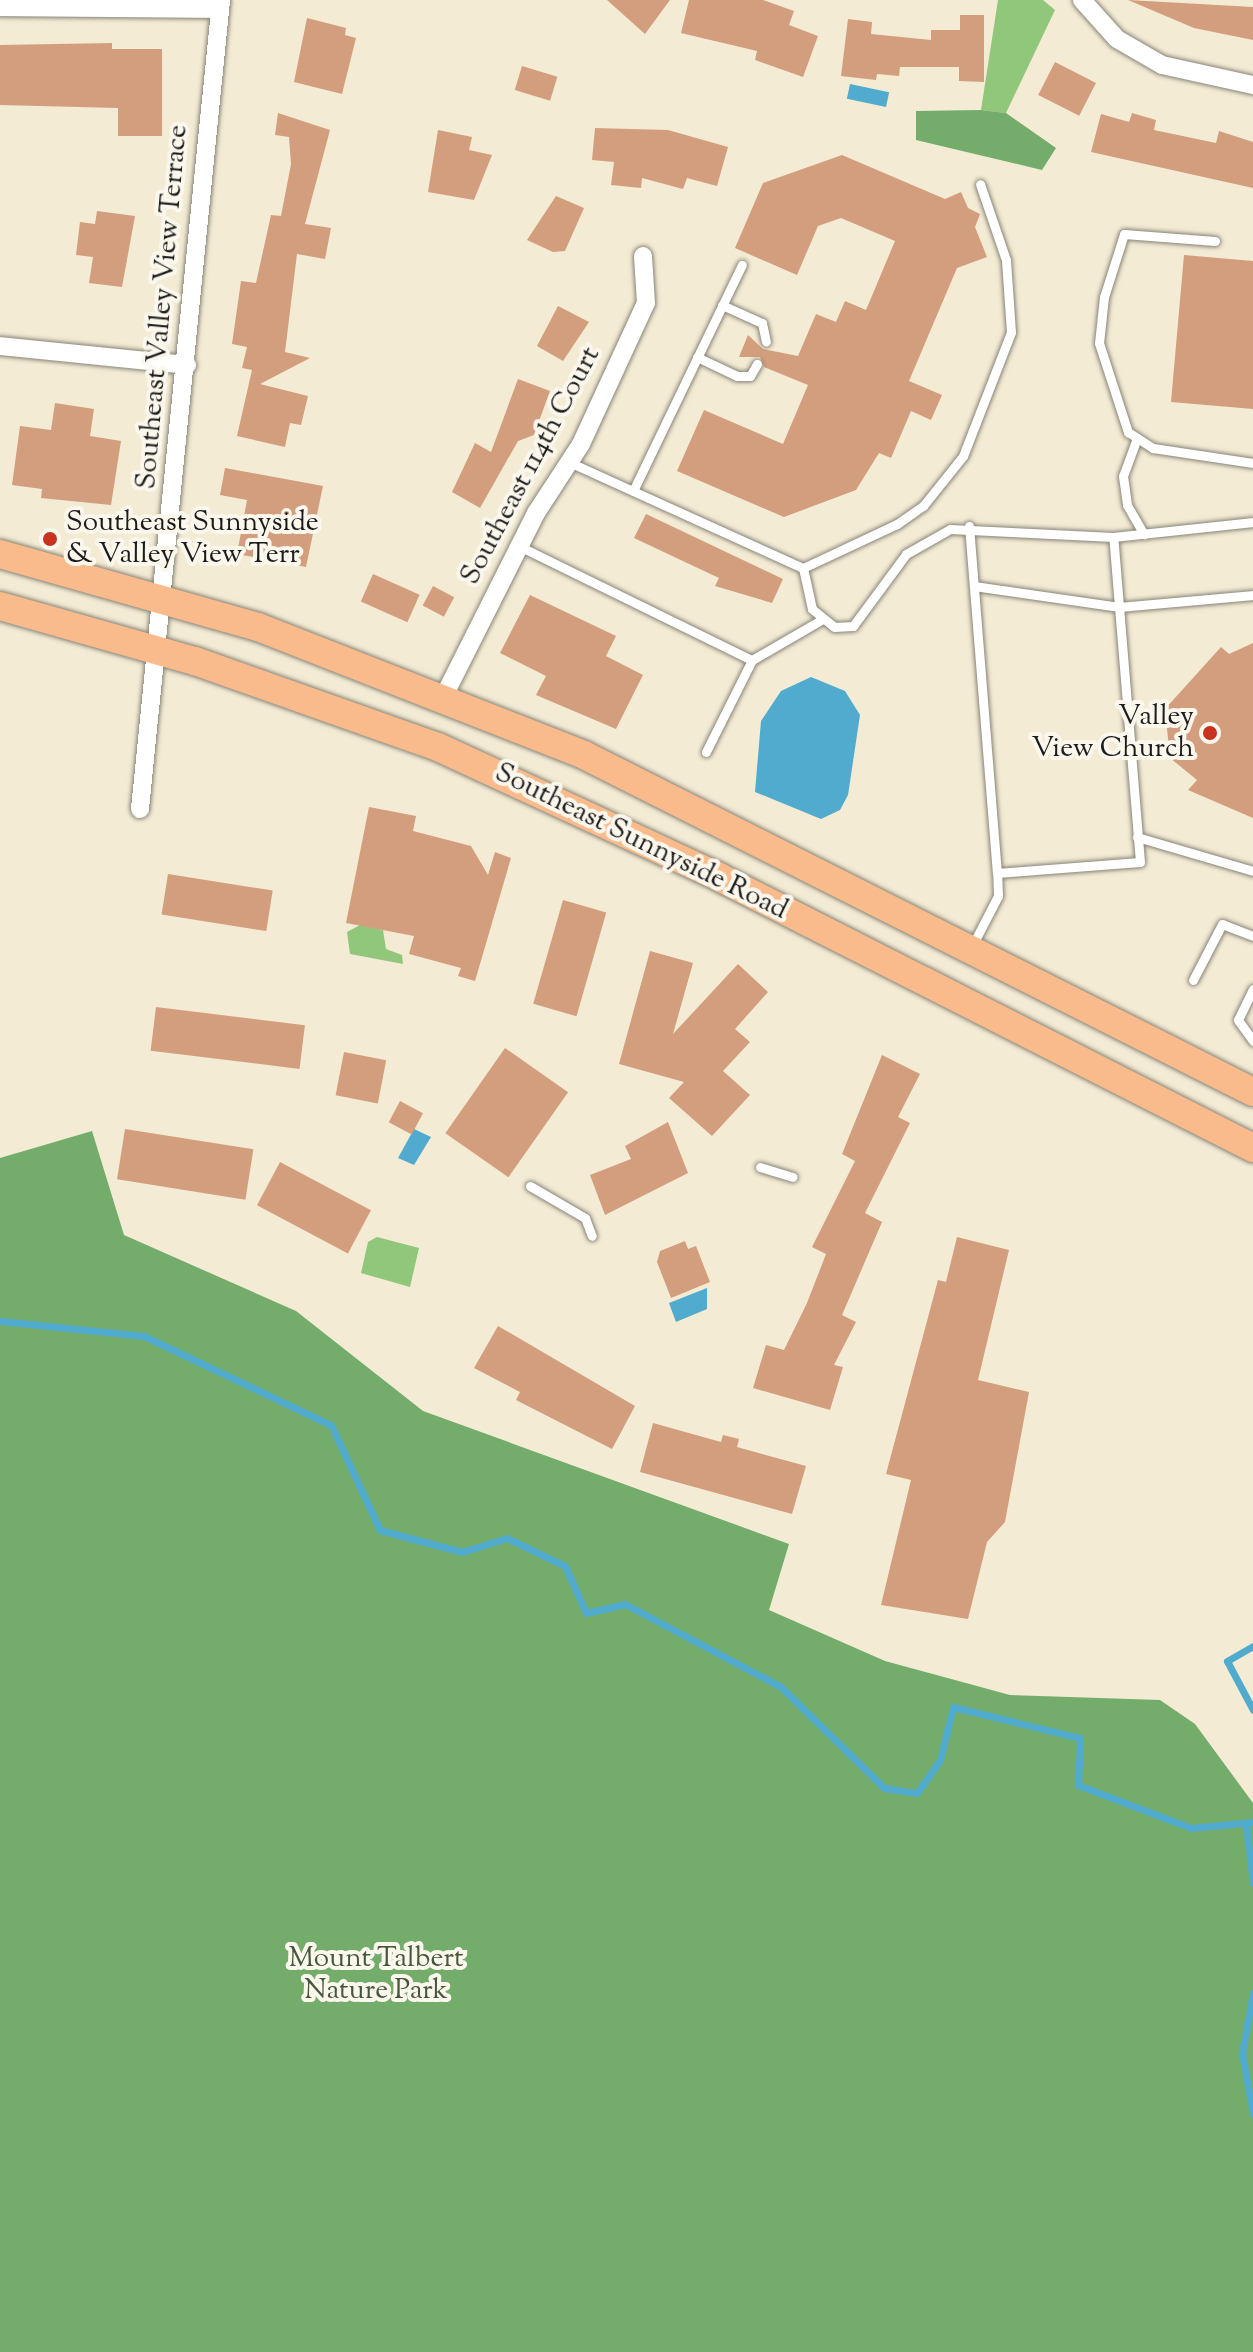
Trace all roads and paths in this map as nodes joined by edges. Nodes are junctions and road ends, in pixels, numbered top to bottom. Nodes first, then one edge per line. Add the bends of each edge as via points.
1 (1082, 0) edge
2 (220, 5) edge
3 (0, 7) edge
4 (1253, 85) edge
5 (980, 184) dead end
6 (1215, 241) dead end
7 (643, 256) dead end
8 (742, 265) dead end
9 (722, 305) junction
10 (766, 342) dead end
11 (0, 346) edge
12 (697, 357) junction
13 (757, 364) dead end
14 (187, 365) junction
15 (1137, 438) junction
16 (569, 462) junction
17 (1253, 463) edge
18 (633, 491) junction
19 (1253, 522) edge
20 (969, 526) junction
21 (1144, 534) junction
22 (1113, 537) junction
23 (519, 546) junction
24 (0, 554) edge
25 (803, 568) junction
26 (974, 586) junction
27 (1253, 595) edge
28 (162, 598) junction
29 (0, 606) edge
30 (1119, 607) junction
31 (821, 620) junction
32 (157, 649) junction
33 (752, 660) junction
34 (444, 696) junction
35 (706, 752) dead end
36 (140, 809) dead end
37 (1137, 837) junction
38 (1253, 871) edge
39 (997, 873) junction
40 (1253, 936) edge
41 (971, 948) junction
42 (1193, 980) dead end
43 (1253, 989) edge
44 (1253, 1041) edge
45 (1253, 1092) edge
46 (1253, 1148) edge
47 (760, 1167) dead end
48 (793, 1177) dead end
49 (530, 1186) dead end
50 (592, 1236) dead end

1 - 4 street via 1117,39 1162,65
2 - 3 street
2 - 14 street, Southeast Valley View Terrace
5 - 25 lane via 1006,260 1011,332 963,456 923,506 897,524
6 - 15 lane via 1124,234 1104,297 1099,343 1110,394
7 - 16 street, Southeast 114th Court via 646,303
8 - 9 lane
9 - 10 lane via 762,323
9 - 12 lane
11 - 14 street
12 - 13 lane via 737,376 750,376
12 - 18 lane
14 - 28 street, Southeast Valley View Terrace
15 - 17 lane via 1153,448
15 - 21 lane via 1123,476 1127,505
16 - 18 lane
16 - 23 street, Southeast 114th Court
18 - 25 lane
19 - 21 lane
20 - 22 lane
20 - 26 lane
20 - 31 lane via 950,529 906,554 853,626
21 - 22 lane
22 - 30 lane
23 - 33 lane
23 - 34 street, Southeast 114th Court
24 - 28 main road, Southeast Sunnyside Road
25 - 31 lane
26 - 30 lane
26 - 39 lane
27 - 30 lane
28 - 32 street, Southeast Valley View Terrace
28 - 34 main road, Southeast Sunnyside Road
29 - 32 main road, Southeast Sunnyside Road
30 - 37 lane
31 - 33 lane
32 - 36 street, Southeast Valley View Terrace
32 - 46 main road, Southeast Sunnyside Road via 321,702 581,810
33 - 35 lane
34 - 41 main road, Southeast Sunnyside Road via 584,755
37 - 38 lane
37 - 39 lane via 1140,862
39 - 41 lane via 998,896
40 - 42 lane via 1222,924
41 - 45 main road, Southeast Sunnyside Road
43 - 44 lane via 1239,1029
47 - 48 lane
49 - 50 lane via 585,1218

